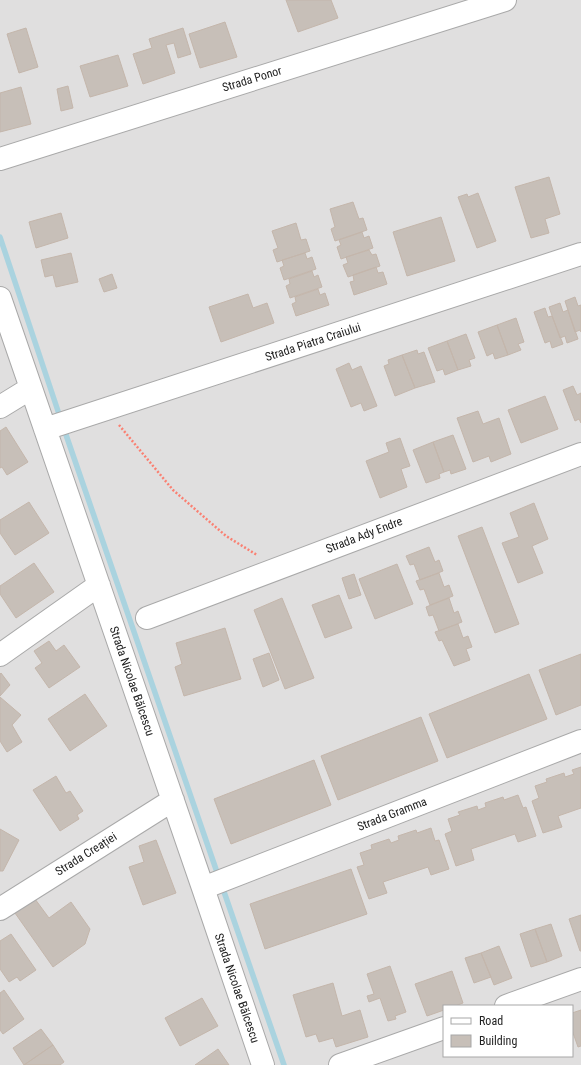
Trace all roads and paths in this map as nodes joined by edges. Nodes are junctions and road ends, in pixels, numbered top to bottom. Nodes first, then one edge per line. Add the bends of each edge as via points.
1 (505, 0) edge
2 (0, 159) edge
3 (581, 254) edge
4 (0, 298) edge
5 (31, 388) junction
6 (0, 407) edge
7 (106, 410) junction
8 (57, 425) junction
9 (581, 454) edge
10 (278, 568) junction
11 (99, 585) junction
12 (147, 618) dead end
13 (0, 655) edge
14 (581, 741) edge
15 (173, 800) junction
16 (215, 884) junction
17 (0, 909) edge
18 (581, 979) edge
19 (509, 1005) edge
20 (443, 1028) edge
21 (263, 1065) edge
22 (340, 1065) edge

1 - 2 street, Strada Ponor
3 - 7 street, Strada Piatra Craiului
4 - 5 street, Strada Nicolae Bălcescu
5 - 6 street
5 - 8 street, Strada Nicolae Bălcescu
7 - 8 street, Strada Piatra Craiului
7 - 10 path via 173,490 226,536
8 - 11 street, Strada Nicolae Bălcescu
9 - 10 street, Strada Ady Endre
10 - 12 street, Strada Ady Endre
11 - 13 street
11 - 15 street, Strada Nicolae Bălcescu
14 - 16 street, Strada Gramma
15 - 16 street, Strada Nicolae Bălcescu
15 - 17 street, Strada Creației
16 - 21 street, Strada Nicolae Bălcescu
18 - 19 street
20 - 22 street

